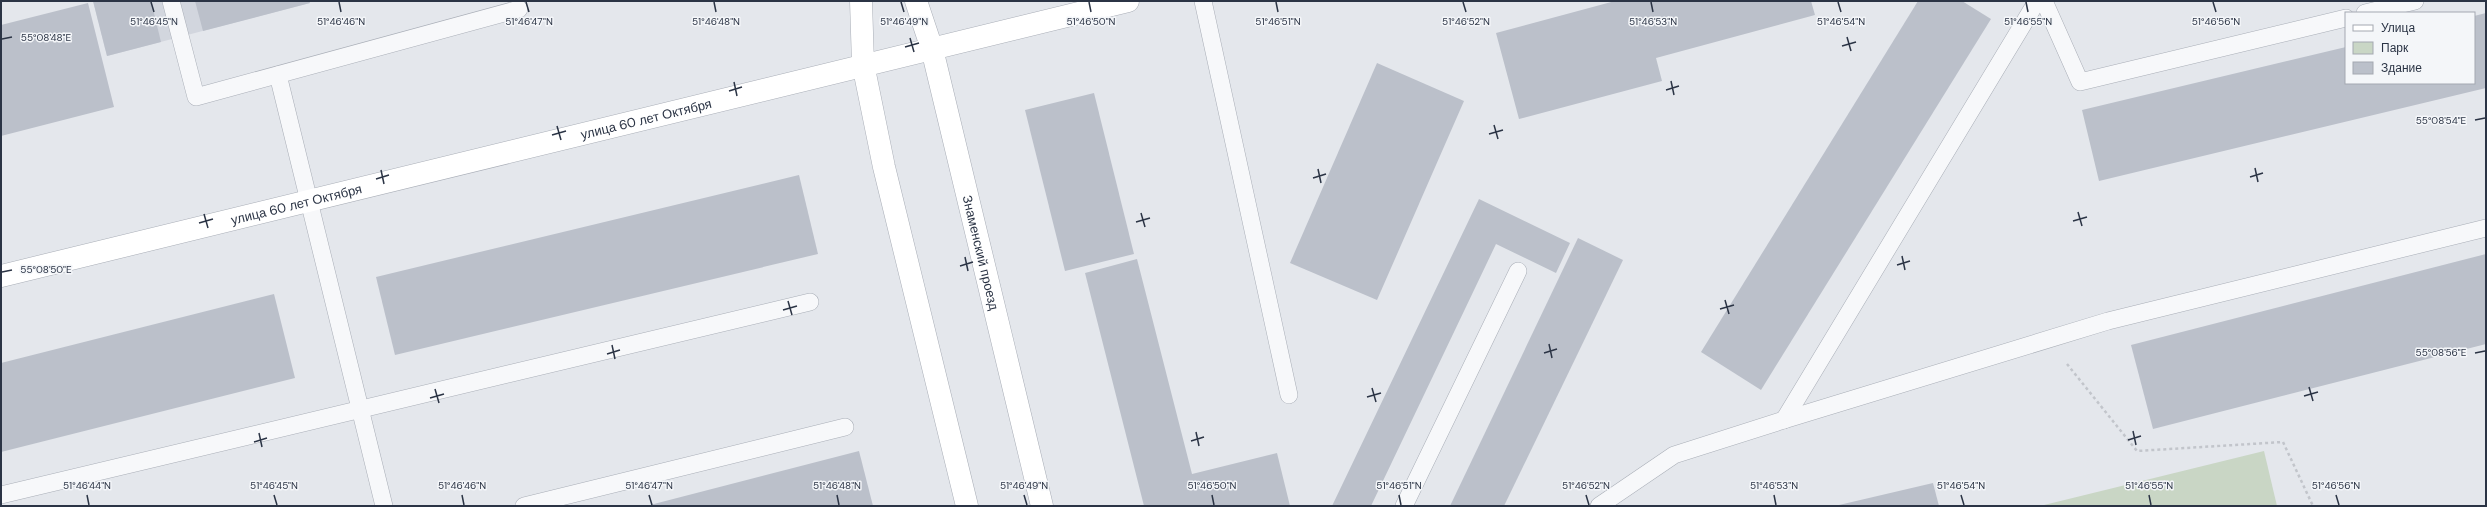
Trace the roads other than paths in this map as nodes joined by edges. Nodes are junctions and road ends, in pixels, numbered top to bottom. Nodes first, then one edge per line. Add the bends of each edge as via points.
1 (171, 1) edge
2 (861, 1) edge
3 (916, 1) edge
4 (1128, 1) edge
5 (1204, 1) edge
6 (2037, 1) edge
7 (2044, 1) edge
8 (2414, 1) edge
9 (519, 9) dead end
10 (2369, 12) edge
11 (2345, 18) edge
12 (932, 49) junction
13 (863, 64) junction
14 (278, 75) junction
15 (308, 202) junction
16 (2486, 228) edge
17 (1518, 271) dead end
18 (1, 276) edge
19 (810, 302) dead end
20 (1289, 395) dead end
21 (360, 409) junction
22 (1784, 420) junction
23 (845, 427) dead end
24 (1, 495) edge
25 (384, 506) edge
26 (524, 506) edge
27 (967, 506) edge
28 (1042, 506) edge
29 (1404, 506) edge
30 (1598, 506) edge

1 - 14 lane via 196,97
2 - 13 main road
3 - 12 main road, Знаменский проезд
4 - 12 main road, улица 60 лет Октября
5 - 20 lane
6 - 22 lane
7 - 11 lane via 2080,82
8 - 10 lane
9 - 14 lane
12 - 13 main road, улица 60 лет Октября
12 - 28 main road, Знаменский проезд
13 - 15 main road, улица 60 лет Октября
13 - 27 main road via 884,167
14 - 15 lane
15 - 18 main road, улица 60 лет Октября
15 - 21 lane
16 - 22 lane via 2108,321
17 - 29 lane
19 - 21 lane
21 - 24 lane
21 - 25 lane
22 - 30 lane via 1674,455
23 - 26 lane

